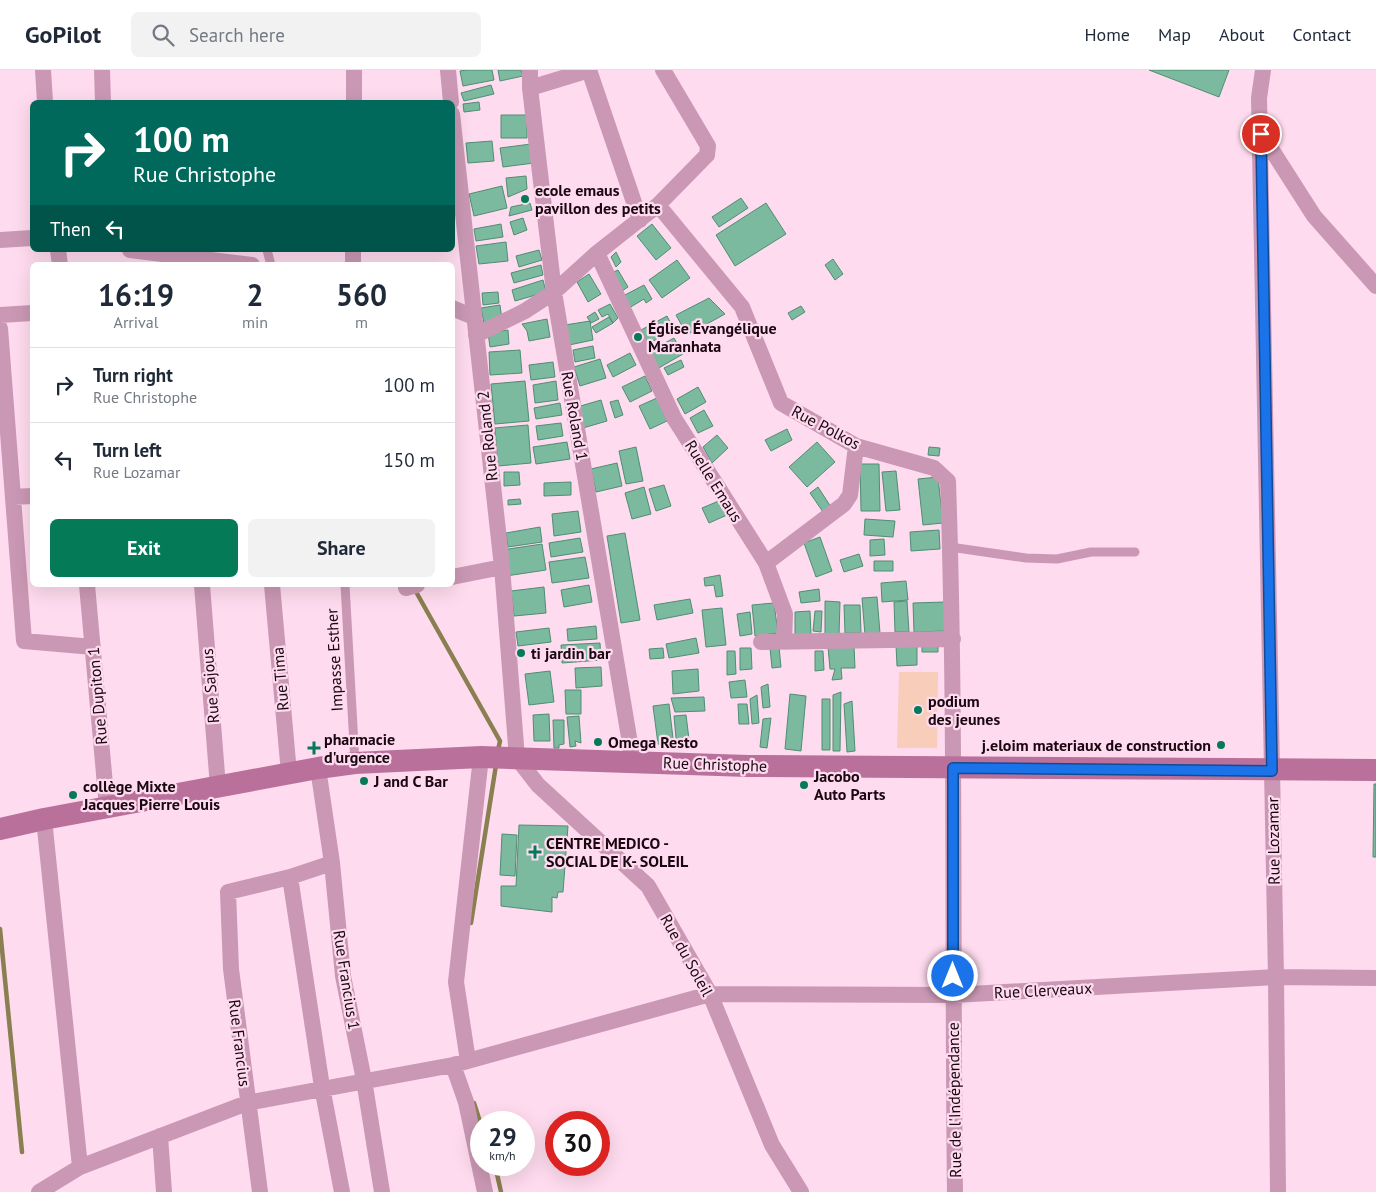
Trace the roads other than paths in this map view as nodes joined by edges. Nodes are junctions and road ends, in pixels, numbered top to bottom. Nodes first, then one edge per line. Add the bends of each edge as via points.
1 (43, 70) edge
2 (102, 70) edge
3 (354, 70) edge
4 (448, 70) edge
5 (530, 70) edge
6 (589, 70) edge
7 (663, 70) edge
8 (1262, 70) edge
9 (530, 88) junction
10 (46, 100) edge
11 (103, 100) edge
12 (354, 100) edge
13 (451, 100) edge
14 (1261, 134) junction
15 (455, 142) edge
16 (658, 205) junction
17 (640, 220) junction
18 (30, 238) edge
19 (0, 240) edge
20 (139, 252) edge
21 (597, 253) junction
22 (176, 260) edge
23 (204, 262) edge
24 (1376, 286) edge
25 (554, 292) junction
26 (455, 309) edge
27 (30, 313) edge
28 (0, 315) edge
29 (474, 317) junction
30 (0, 328) edge
31 (476, 335) junction
32 (856, 446) junction
33 (30, 496) edge
34 (13, 497) junction
35 (950, 547) junction
36 (1135, 552) dead end
37 (766, 563) junction
38 (502, 567) junction
39 (455, 576) edge
40 (87, 587) edge
41 (202, 587) edge
42 (272, 587) edge
43 (345, 587) edge
44 (953, 639) junction
45 (762, 642) dead end
46 (784, 642) junction
47 (93, 647) junction
48 (481, 757) junction
49 (517, 758) junction
50 (634, 761) junction
51 (354, 763) junction
52 (318, 768) junction
53 (953, 768) junction
54 (1376, 770) edge
55 (1272, 771) junction
56 (288, 773) junction
57 (218, 787) junction
58 (107, 807) junction
59 (44, 819) junction
60 (1, 829) edge
61 (332, 863) junction
62 (290, 877) junction
63 (1276, 978) junction
64 (1376, 978) edge
65 (710, 994) junction
66 (952, 995) junction
67 (461, 1063) junction
68 (364, 1080) junction
69 (322, 1088) junction
70 (247, 1103) junction
71 (160, 1136) junction
72 (80, 1167) junction
73 (38, 1192) edge
74 (164, 1192) edge
75 (260, 1192) edge
76 (342, 1192) edge
77 (382, 1192) edge
78 (485, 1192) edge
79 (801, 1192) edge
80 (955, 1192) edge
81 (1278, 1192) edge

1 - 10 street
2 - 11 street
3 - 12 street
4 - 13 street
5 - 9 street, Rue Roland 1
6 - 9 street
6 - 17 street
7 - 16 street via 708,151
8 - 14 street, Rue Lozamar via 1259,98
9 - 25 street, Rue Roland 1
14 - 24 street via 1314,216
14 - 55 street, Rue Lozamar
15 - 29 street, Rue Roland 2
16 - 17 street
16 - 32 street, Rue Polkos via 742,307 781,403
17 - 21 street
18 - 19 street
20 - 22 street
21 - 25 street
21 - 37 street, Ruelle Emaus via 674,418
22 - 23 street
25 - 31 street via 525,311
25 - 50 street, Rue Roland 1
26 - 29 street
27 - 28 street
29 - 31 street, Rue Roland 2
30 - 34 street
31 - 38 street, Rue Roland 2
32 - 35 street, Rue Polkos via 934,468 948,482
32 - 37 street via 850,495 844,504
33 - 34 street
34 - 47 street via 24,641
35 - 36 lane via 1057,559 1092,552
35 - 44 street, Rue Polkos
37 - 46 street, Ruelle Emaus via 784,614
38 - 39 street
38 - 49 street, Rue Roland 2
40 - 47 street, Rue Dupiton 1
41 - 57 street, Rue Sajous
42 - 56 street, Rue Tima
43 - 51 lane, Impasse Esther
44 - 46 street
44 - 53 street, Rue Polkos
45 - 46 street
47 - 58 street, Rue Dupiton 1
48 - 49 street, Rue Christophe
48 - 51 street, Rue Christophe
48 - 67 street via 456,982
49 - 50 street, Rue Christophe
49 - 65 street, Rue du Soleil via 538,786 648,886
50 - 53 street, Rue Christophe
51 - 52 street, Rue Christophe
52 - 56 street, Rue Christophe
52 - 61 street, Rue Francius 1
53 - 55 street, Rue Christophe
53 - 66 street, Rue de l'Indépendance
54 - 55 street, Rue Christophe
55 - 63 street, Rue Lozamar
56 - 57 street, Rue Christophe
57 - 58 street, Rue Christophe
58 - 59 street, Rue Christophe
59 - 60 street, Rue Christophe
59 - 72 street
61 - 62 street
61 - 68 street, Rue Francius 1 via 344,976
62 - 69 street
62 - 70 street, Rue Francius via 228,892 230,969
63 - 64 street, Rue Clerveaux
63 - 66 street, Rue Clerveaux
63 - 81 street, Rue Lozamar
65 - 66 street, Rue Clerveaux
65 - 67 street, Rue Clerveaux
65 - 79 street, Rue du Soleil via 772,1145
66 - 80 street, Rue de l'Indépendance
67 - 68 street, Rue Clerveaux
67 - 78 street
68 - 69 street, Rue Clerveaux
68 - 77 street, Rue Francius 1
69 - 70 street, Rue Clerveaux
69 - 76 street
70 - 71 street, Rue Clerveaux
70 - 75 street, Rue Francius
71 - 72 street, Rue Clerveaux
71 - 74 street
72 - 73 street, Rue Clerveaux

